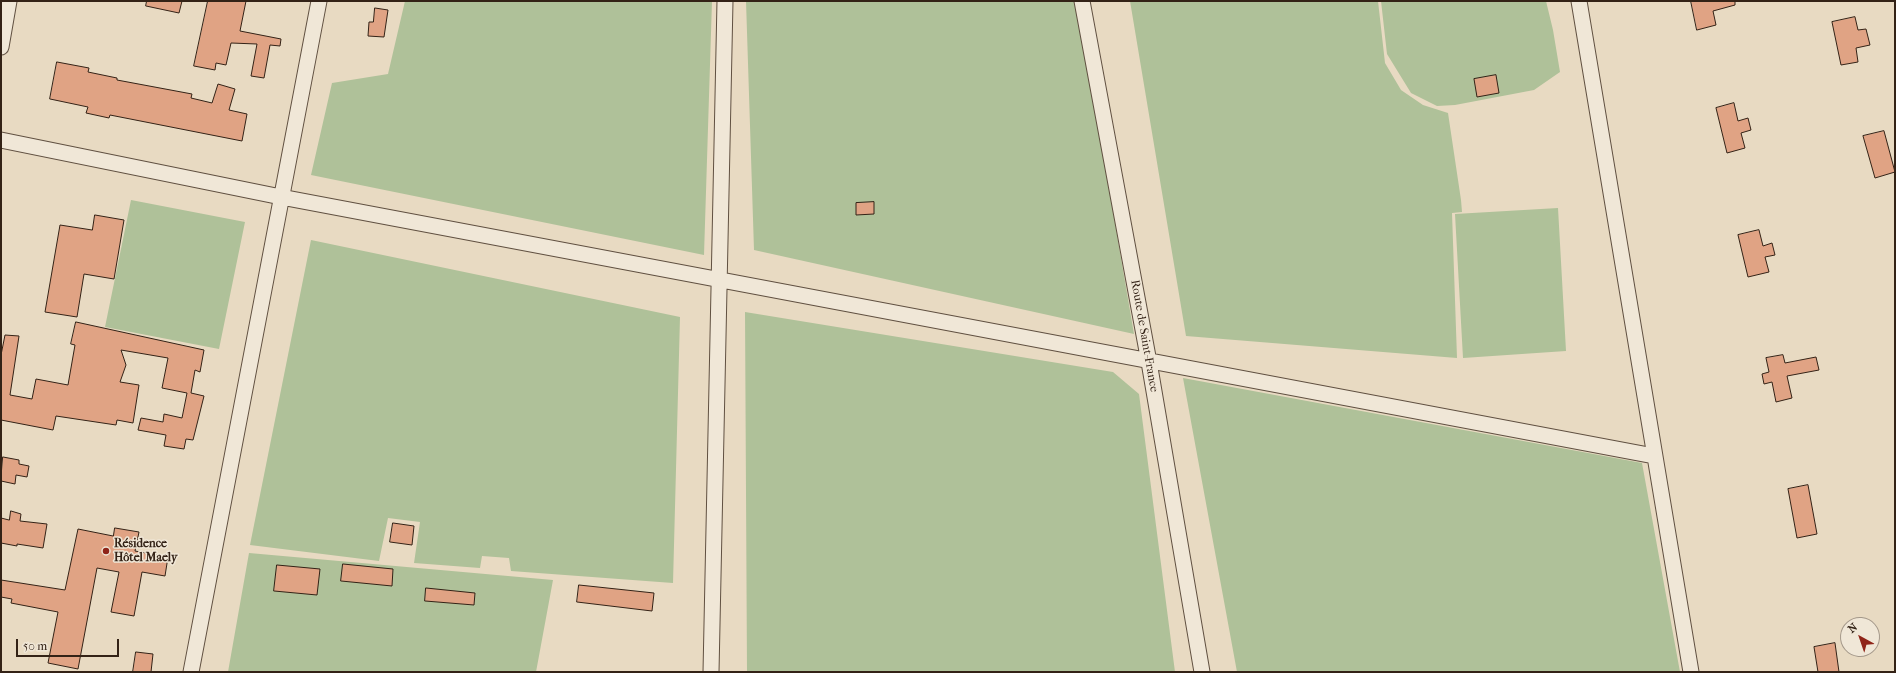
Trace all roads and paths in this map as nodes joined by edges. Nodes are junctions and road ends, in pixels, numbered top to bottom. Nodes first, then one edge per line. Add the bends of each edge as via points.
1 (9, 1) edge
2 (318, 1) edge
3 (725, 1) edge
4 (1082, 1) edge
5 (1579, 1) edge
6 (1, 47) edge
7 (1, 140) edge
8 (281, 197) junction
9 (719, 280) junction
10 (1149, 362) junction
11 (1654, 456) junction
12 (191, 672) edge
13 (711, 672) edge
14 (1202, 672) edge
15 (1691, 672) edge

1 - 6 street
2 - 8 street
3 - 9 street
4 - 10 street, Route de Saint-France
5 - 11 street
7 - 8 street
8 - 9 street
8 - 12 street
9 - 10 street
9 - 13 street
10 - 11 street
10 - 14 street, Route de Saint-France
11 - 15 street

